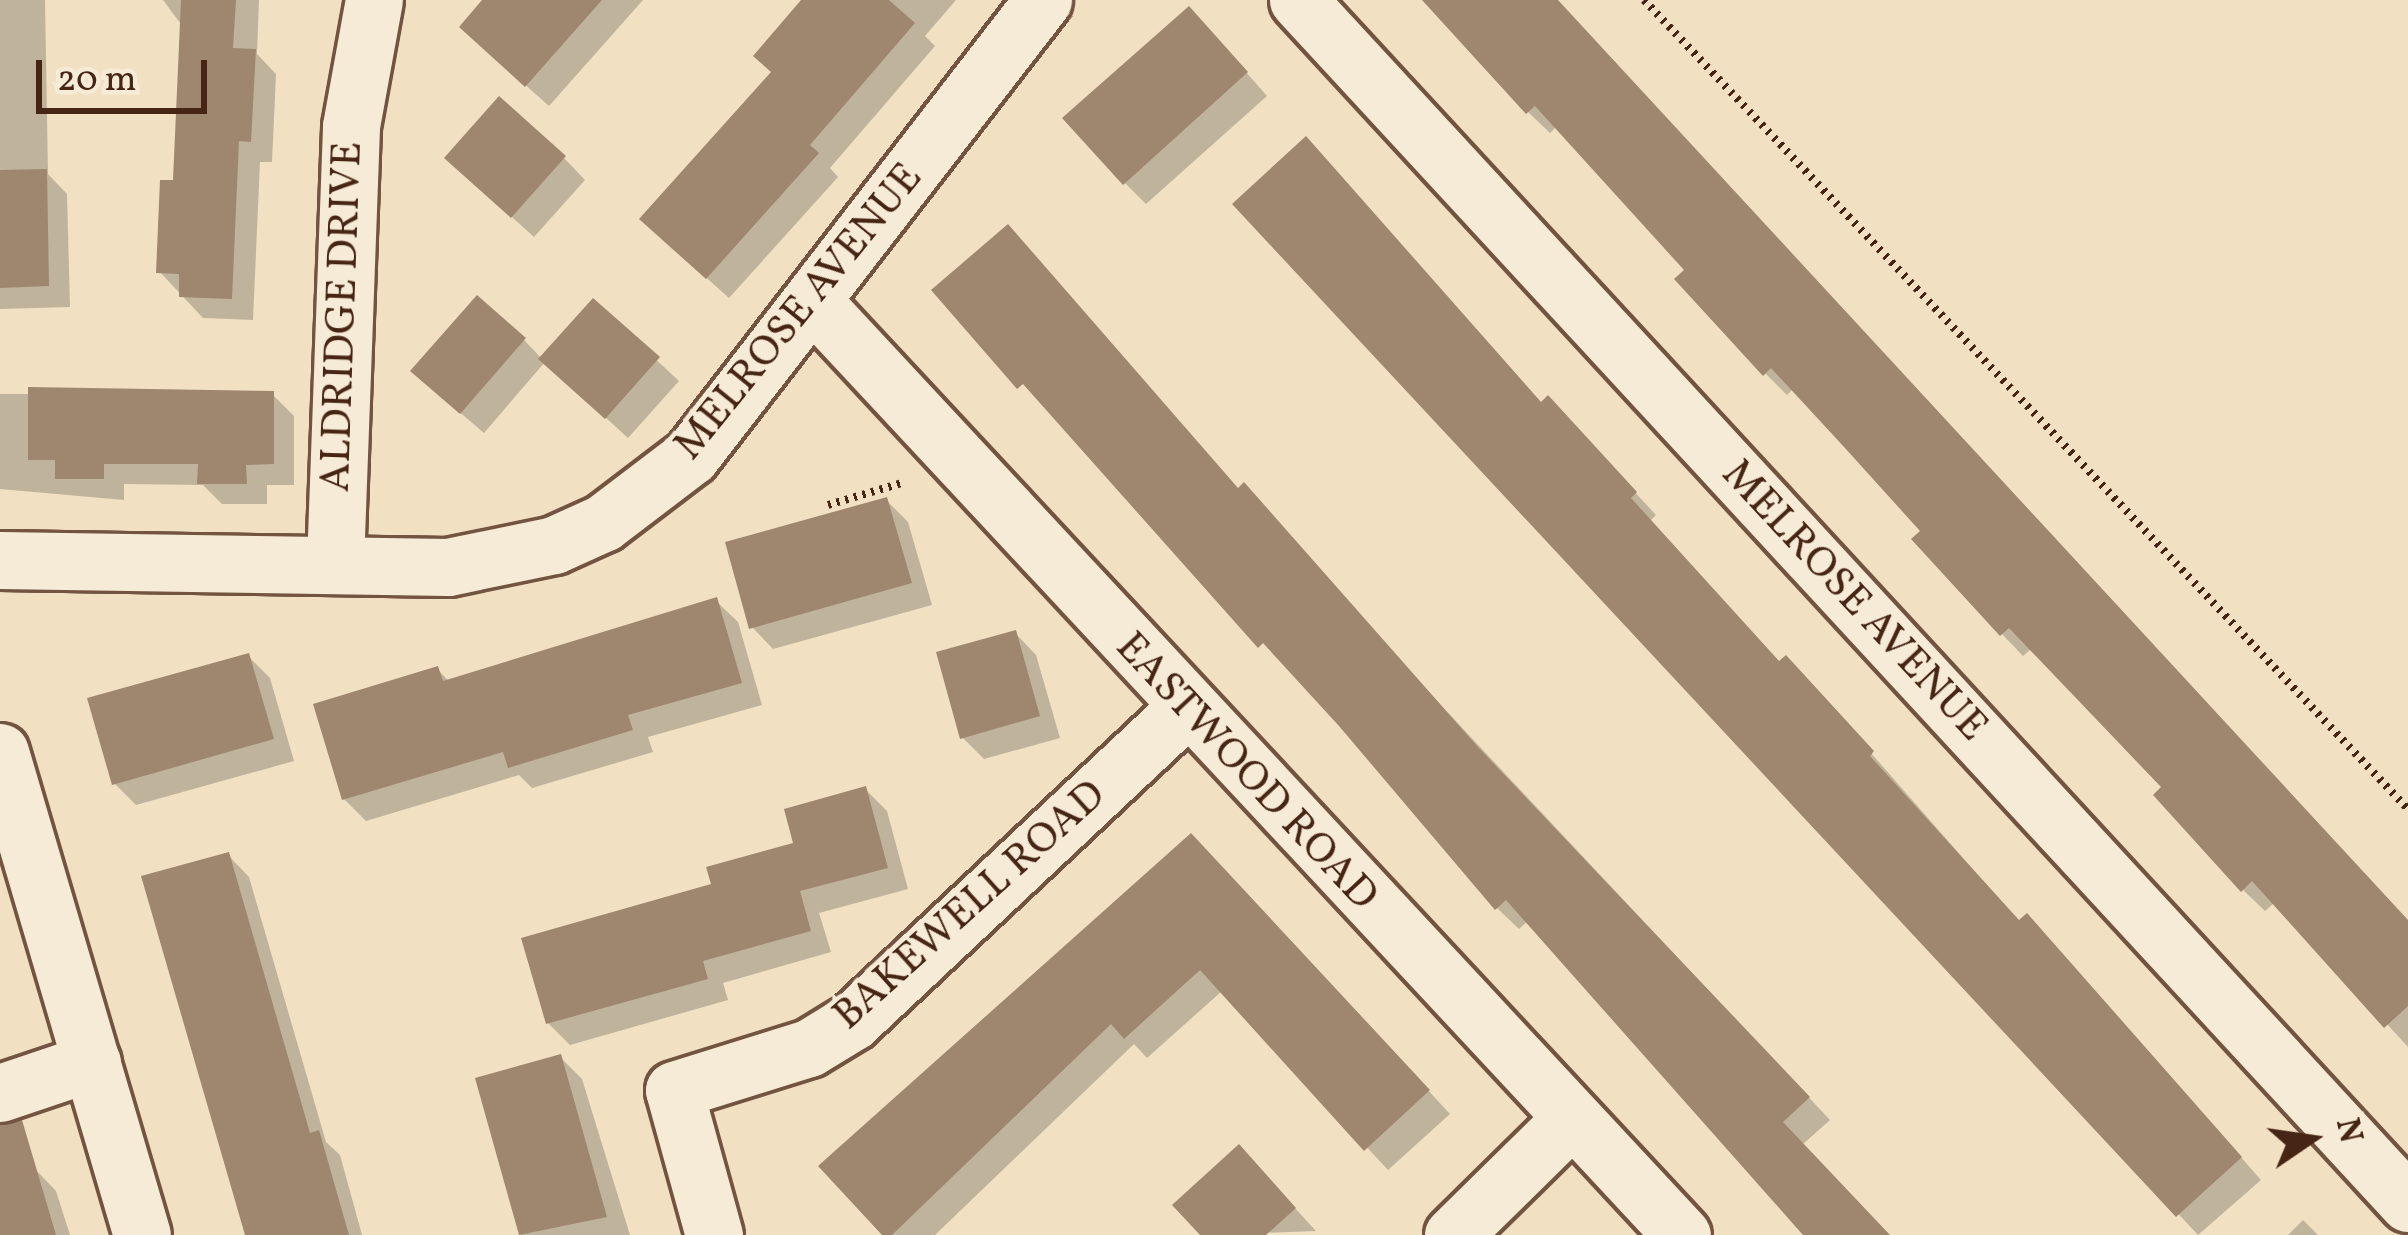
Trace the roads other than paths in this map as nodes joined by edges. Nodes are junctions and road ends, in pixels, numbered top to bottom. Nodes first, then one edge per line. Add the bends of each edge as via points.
1 (374, 0) edge
2 (1043, 0) edge
3 (1298, 0) edge
4 (814, 304) junction
5 (0, 560) edge
6 (335, 564) junction
7 (1185, 710) junction
8 (0, 752) edge
9 (92, 1062) junction
10 (0, 1093) edge
11 (1569, 1121) junction
12 (2408, 1203) edge
13 (142, 1235) edge
14 (714, 1235) edge
15 (1453, 1235) edge
16 (1682, 1235) edge

1 - 6 street, ALDRIDGE DRIVE via 351,126
2 - 4 street, MELROSE AVENUE
3 - 12 street, MELROSE AVENUE
4 - 6 street, MELROSE AVENUE via 692,456 603,523 501,560
4 - 7 street, EASTWOOD ROAD
5 - 6 street, MELROSE AVENUE
7 - 11 street, EASTWOOD ROAD
7 - 14 street, BAKEWELL ROAD via 853,1022 809,1048 674,1090
8 - 9 street
9 - 10 street
9 - 13 street
11 - 15 street
11 - 16 street, EASTWOOD ROAD

